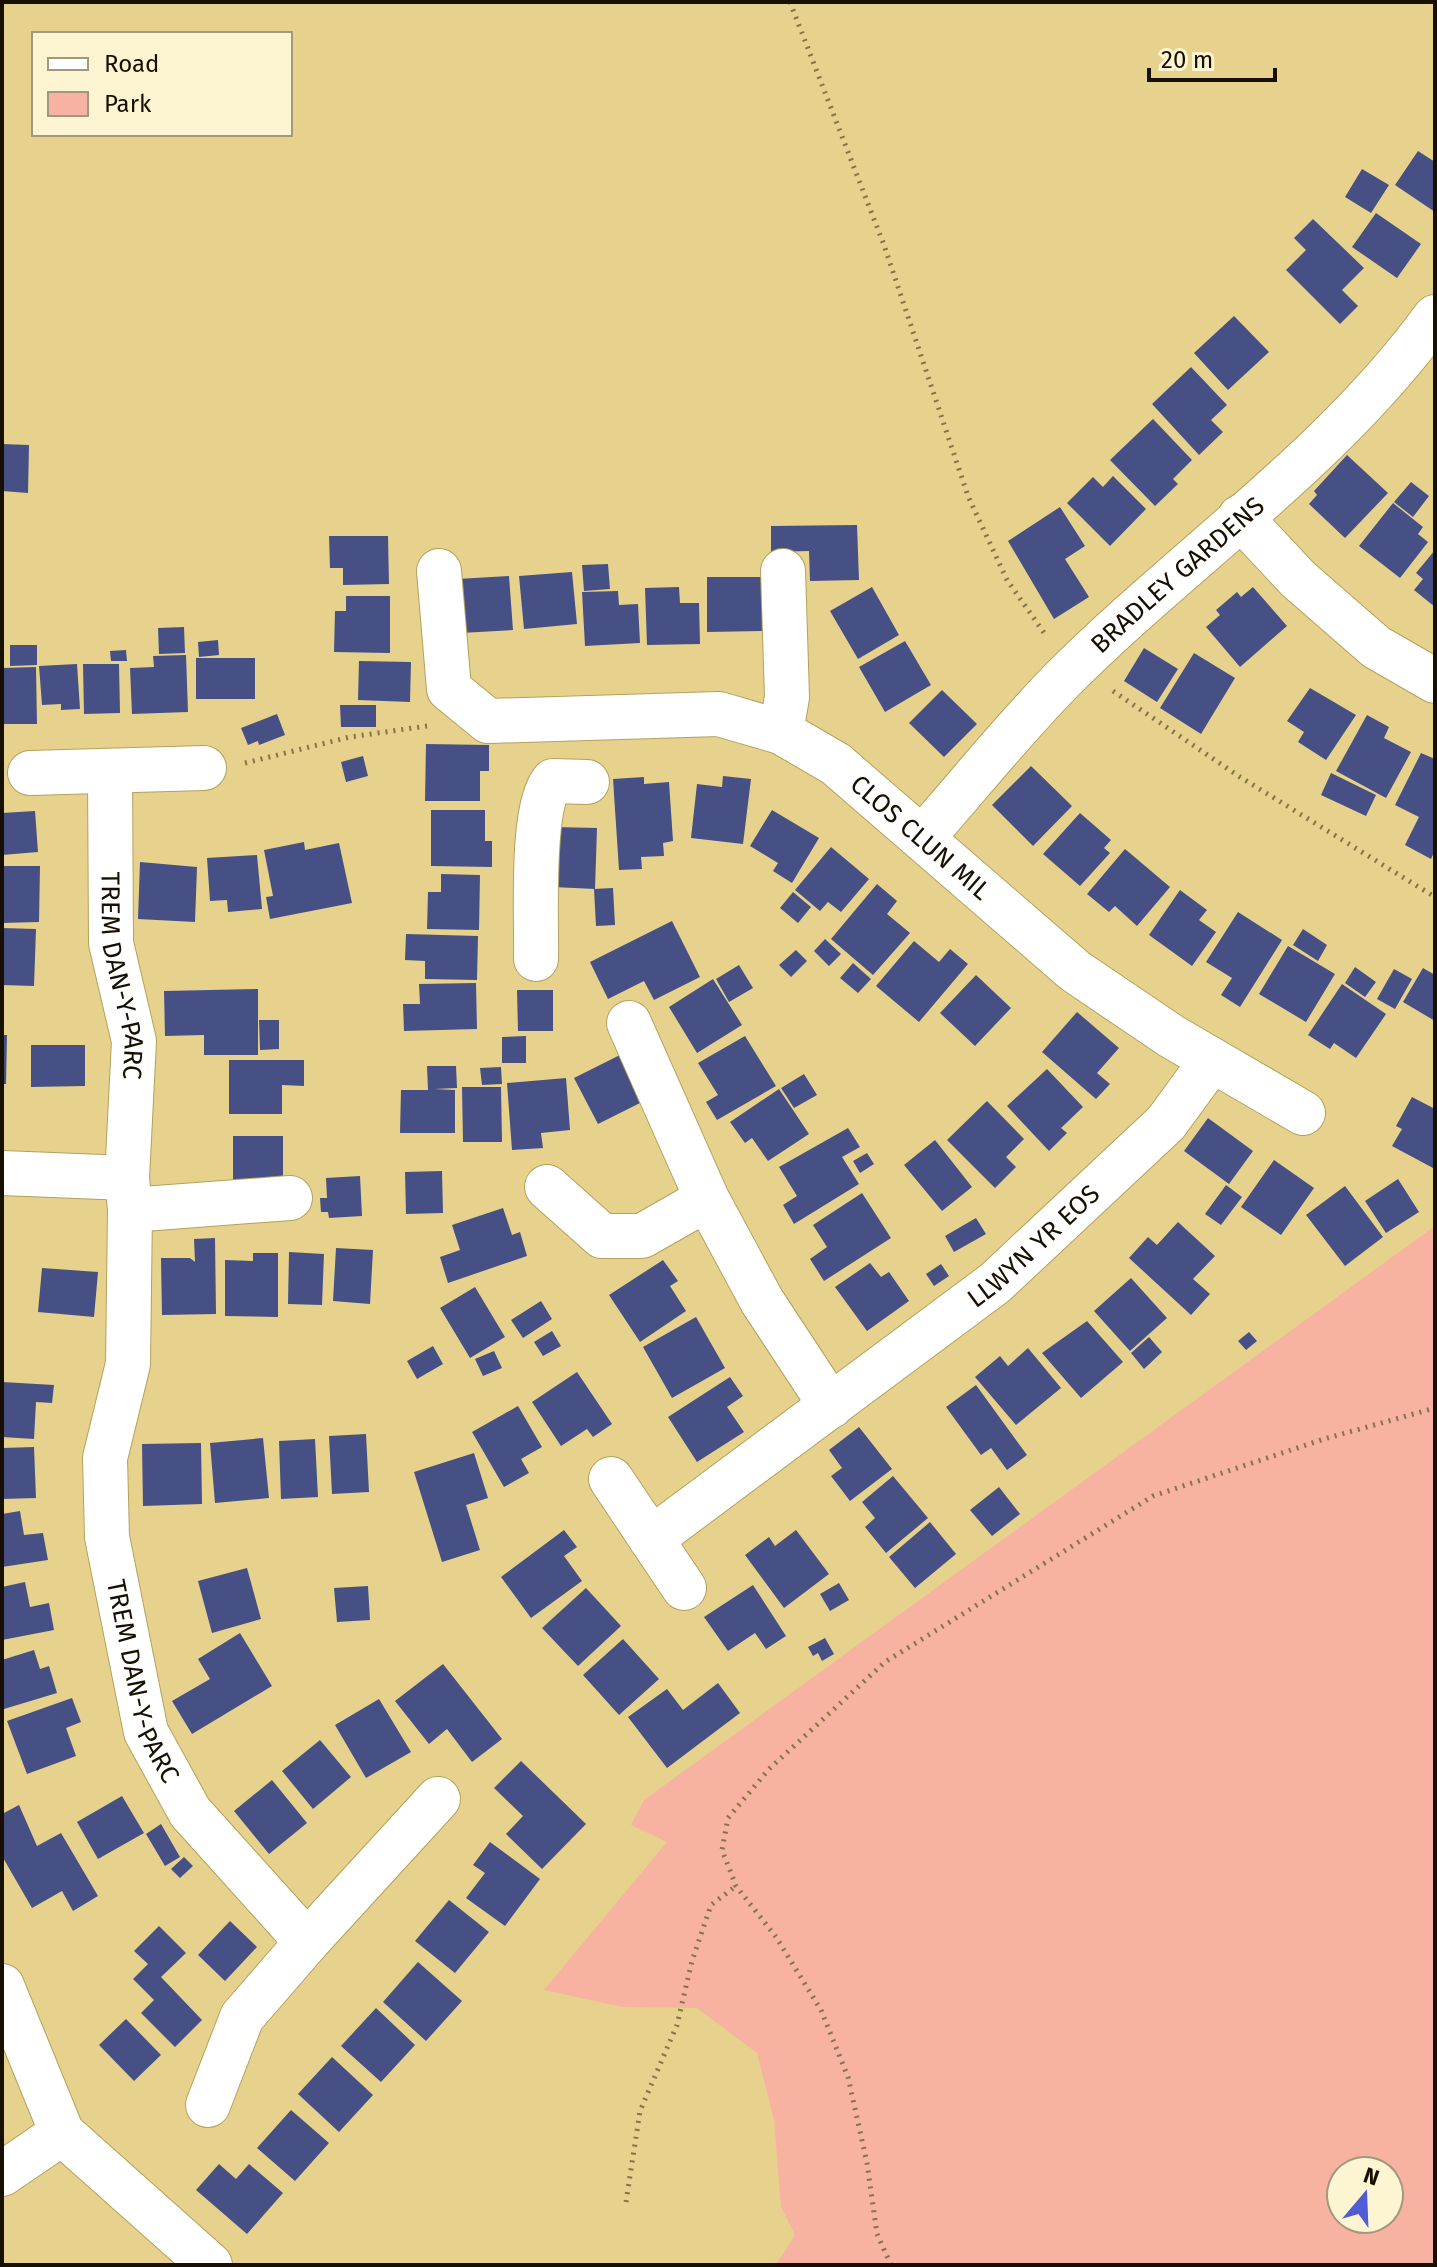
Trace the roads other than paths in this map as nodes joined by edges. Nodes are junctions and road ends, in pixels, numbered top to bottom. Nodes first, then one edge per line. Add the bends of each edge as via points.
1 (1435, 317) edge
2 (1240, 517) junction
3 (439, 571) dead end
4 (783, 571) dead end
5 (1435, 681) edge
6 (584, 717) junction
7 (781, 732) junction
8 (204, 768) road end
9 (30, 773) dead end
10 (110, 773) junction
11 (923, 837) junction
12 (536, 959) dead end
13 (629, 1023) dead end
14 (1212, 1060) junction
15 (1303, 1113) dead end
16 (2, 1173) edge
17 (547, 1187) dead end
18 (129, 1194) junction
19 (290, 1198) dead end
20 (707, 1199) junction
21 (831, 1406) junction
22 (611, 1479) dead end
23 (651, 1539) junction
24 (684, 1588) dead end
25 (438, 1799) dead end
26 (307, 1942) junction
27 (2, 1986) edge
28 (208, 2105) dead end
29 (62, 2133) junction
30 (2, 2174) edge
31 (210, 2265) edge

1 - 2 street, BRADLEY GARDENS via 1329,436
2 - 5 street via 1298,579 1376,647
2 - 11 street, BRADLEY GARDENS via 1076,668
3 - 6 street, CLOS CLUN MIL via 449,689 488,721
4 - 7 street via 787,697
6 - 7 street, CLOS CLUN MIL via 719,714
6 - 12 street via 587,786 553,781 543,792
7 - 11 street, CLOS CLUN MIL via 836,764
8 - 10 street
9 - 10 street
10 - 18 street, TREM DAN-Y-PARC via 111,943 134,1041
11 - 14 street, CLOS CLUN MIL via 1075,971
13 - 20 street
14 - 15 street, CLOS CLUN MIL
14 - 21 street, LLWYN YR EOS via 1166,1123 995,1283
16 - 18 street
17 - 20 street via 602,1236 642,1236
18 - 19 street
18 - 26 street, TREM DAN-Y-PARC via 128,1364 105,1458 107,1537 146,1732 190,1812
20 - 21 street via 762,1301
21 - 23 street, LLWYN YR EOS
22 - 23 street
23 - 24 street
25 - 26 street
26 - 28 street via 242,2017
27 - 29 street
29 - 30 street
29 - 31 street

